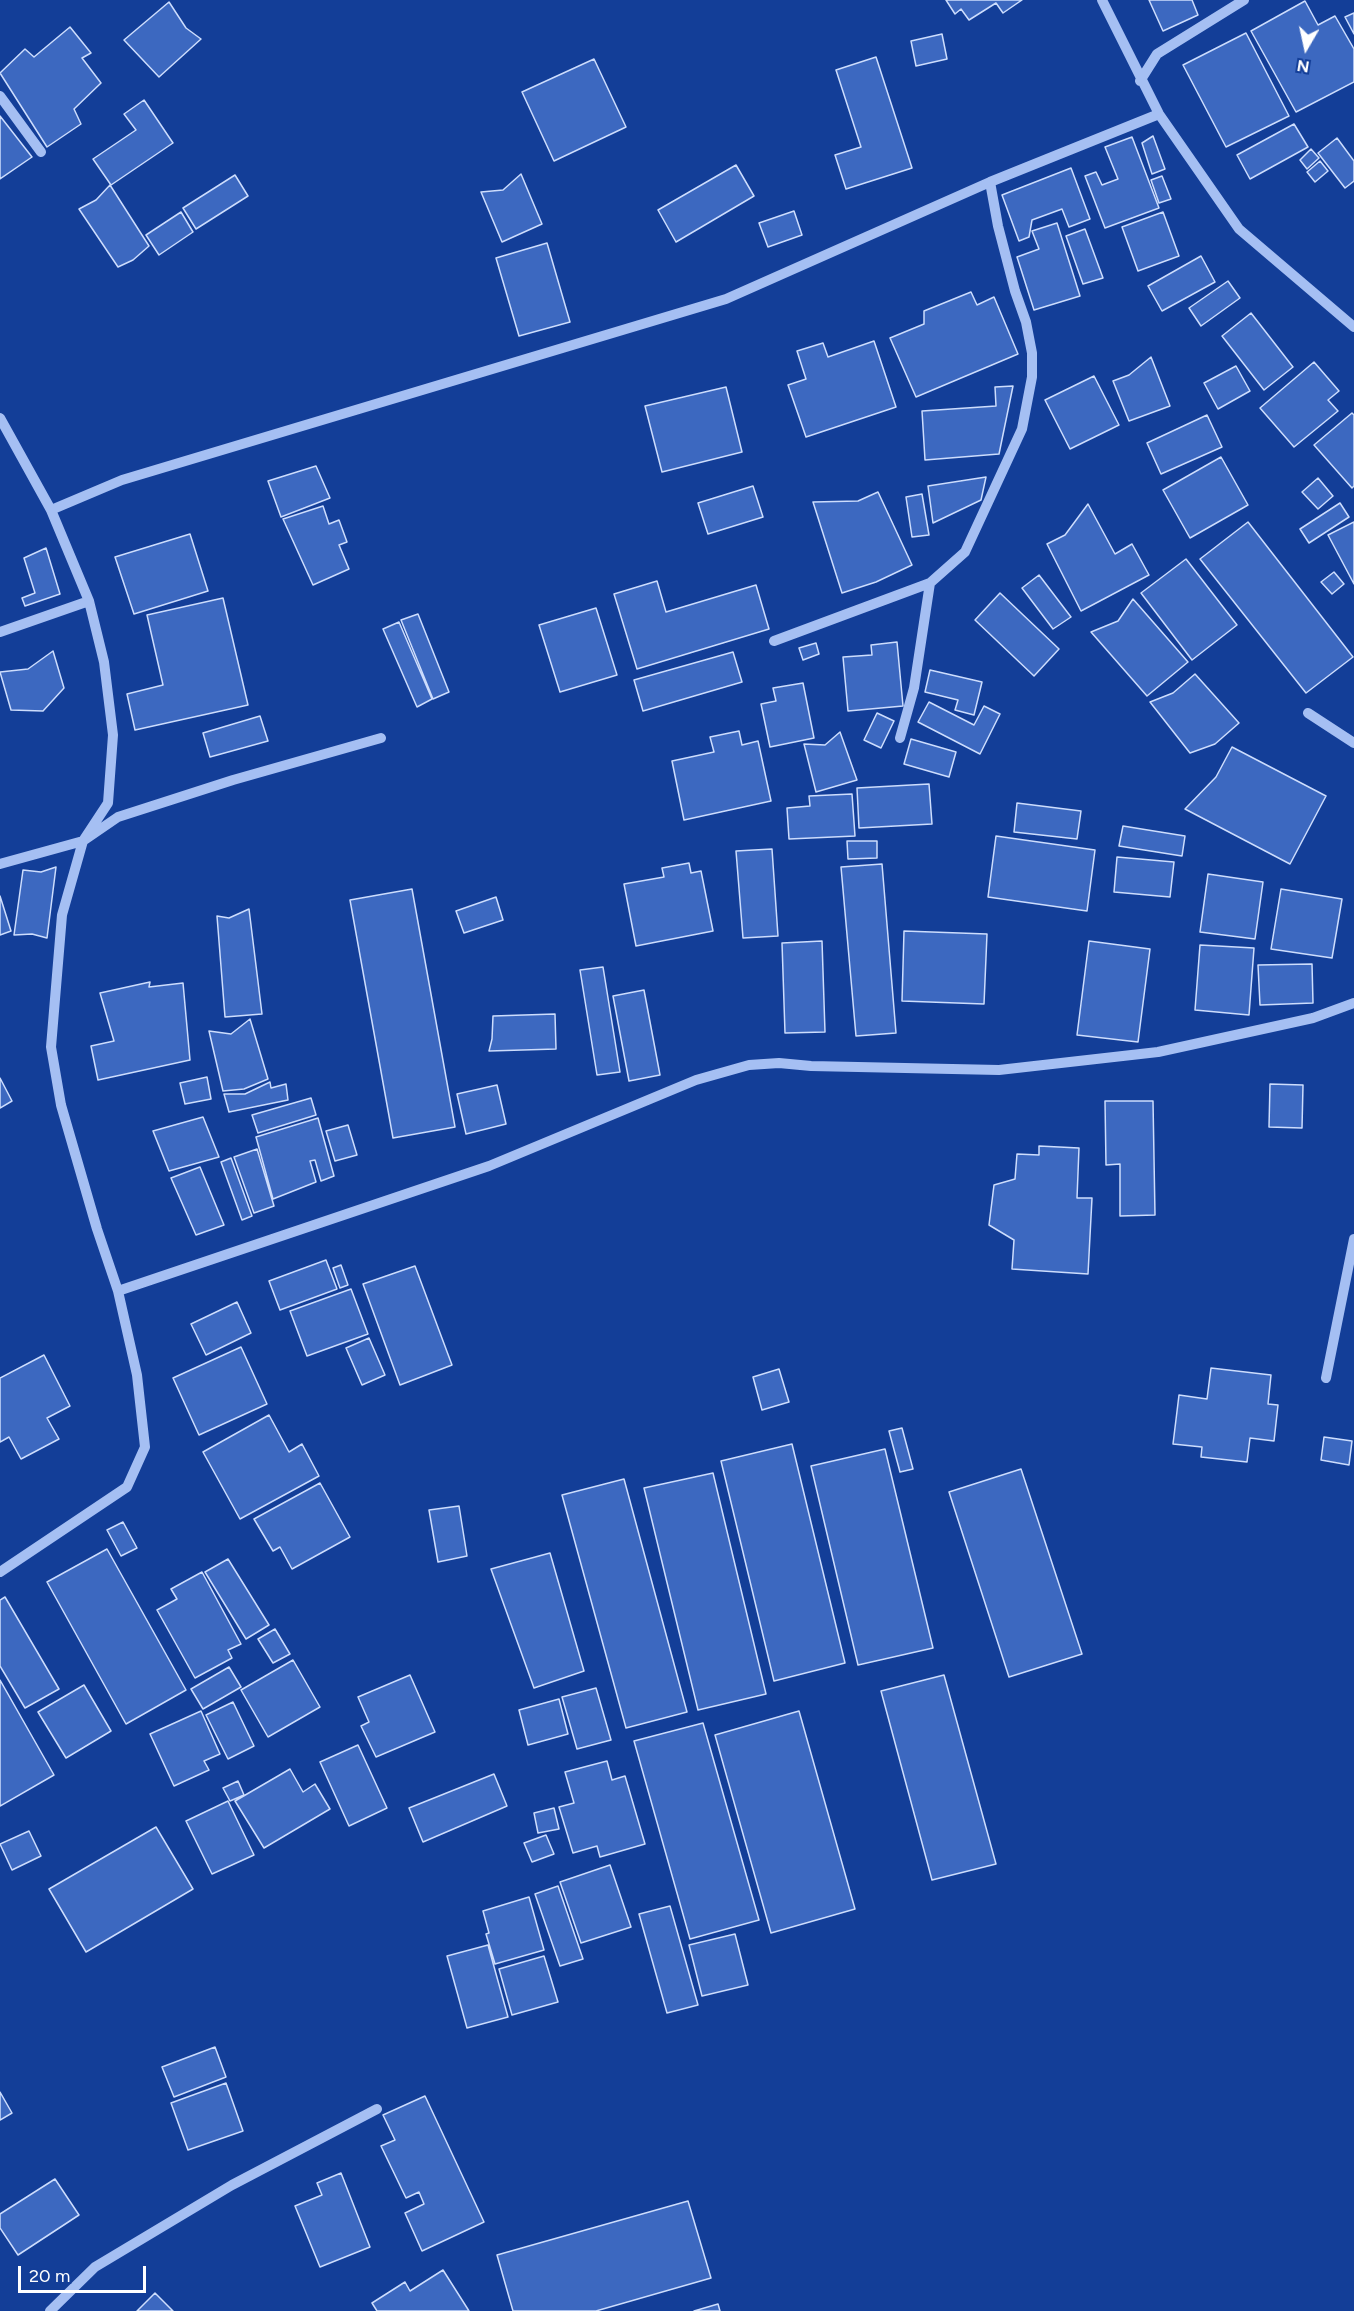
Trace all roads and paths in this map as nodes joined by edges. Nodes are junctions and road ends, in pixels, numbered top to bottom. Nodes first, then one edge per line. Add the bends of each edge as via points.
1 (1102, 0) edge
2 (1244, 0) edge
3 (1140, 81) junction
4 (0, 96) edge
5 (1159, 114) junction
6 (41, 152) dead end
7 (990, 182) junction
8 (1354, 327) edge
9 (0, 418) edge
10 (51, 510) junction
11 (930, 583) junction
12 (90, 601) junction
13 (0, 632) edge
14 (774, 641) dead end
15 (1308, 713) dead end
16 (381, 738) dead end
17 (900, 738) dead end
18 (1354, 743) edge
19 (83, 841) junction
20 (0, 864) edge
21 (1354, 1003) edge
22 (1354, 1239) edge
23 (118, 1291) junction
24 (1326, 1378) dead end
25 (0, 1572) edge
26 (377, 2109) dead end
27 (50, 2311) edge

1 - 3 street
2 - 3 street via 1157,54
3 - 5 street
4 - 6 street
5 - 7 street
5 - 8 street via 1239,229
7 - 10 street via 726,299 122,480
7 - 11 street via 998,226 1026,322 1032,377 1022,429 965,552
9 - 10 street
10 - 12 street
11 - 14 street
11 - 17 street via 914,688
12 - 13 street
12 - 19 street via 104,662 113,735 108,803
15 - 18 street
16 - 19 street via 118,817
19 - 20 street
19 - 23 street via 62,915 51,1047 61,1105
21 - 23 street via 1313,1018 1158,1052 999,1070 749,1065 696,1080 489,1166
22 - 24 street
23 - 25 street via 137,1375 145,1447 127,1487
26 - 27 street via 232,2185 95,2267

